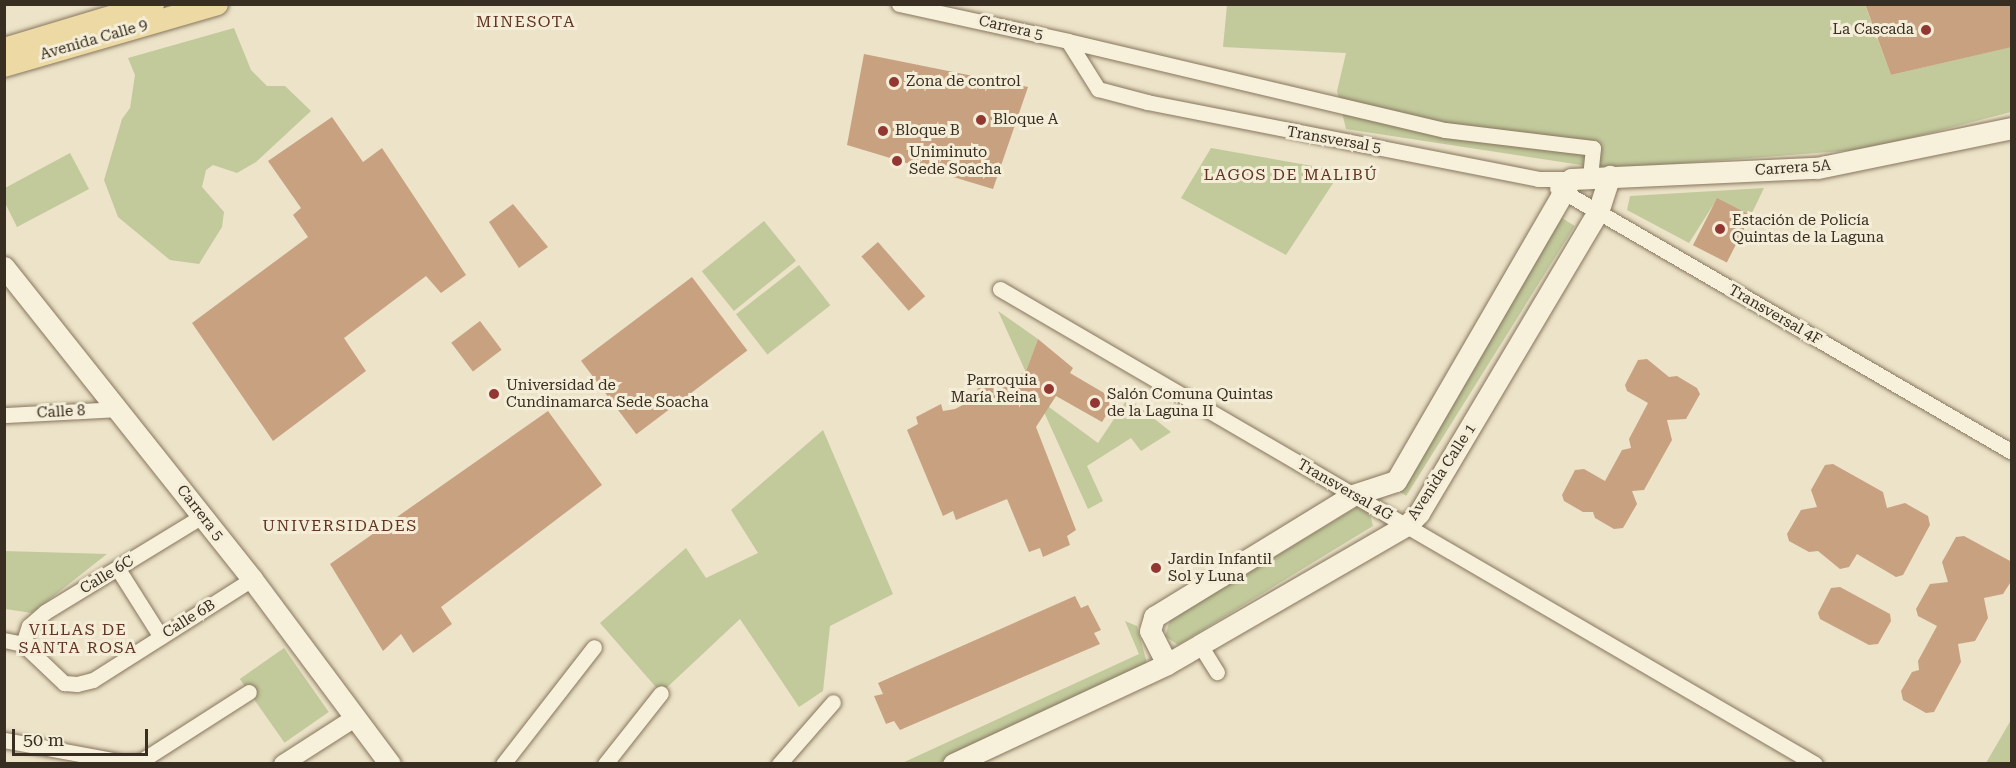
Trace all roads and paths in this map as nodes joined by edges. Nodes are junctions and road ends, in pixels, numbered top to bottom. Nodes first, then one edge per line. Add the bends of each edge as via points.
1 (153, 4) edge
2 (217, 4) edge
3 (899, 4) edge
4 (1068, 41) junction
5 (4, 49) edge
6 (4, 66) edge
7 (2012, 128) edge
8 (1584, 181) junction
9 (1598, 212) junction
10 (4, 267) edge
11 (1000, 289) dead end
12 (117, 409) junction
13 (5, 414) edge
14 (2012, 452) edge
15 (1353, 495) junction
16 (202, 516) junction
17 (1407, 525) junction
18 (118, 569) junction
19 (252, 579) junction
20 (161, 637) junction
21 (4, 640) edge
22 (22, 644) junction
23 (1200, 645) junction
24 (594, 647) dead end
25 (1167, 664) junction
26 (1217, 672) dead end
27 (249, 692) dead end
28 (661, 693) dead end
29 (833, 702) dead end
30 (355, 718) junction
31 (4, 740) edge
32 (284, 764) edge
33 (390, 764) edge
34 (503, 764) edge
35 (605, 764) edge
36 (779, 764) edge
37 (953, 764) edge
38 (1815, 764) edge

1 - 5 main road, Avenida Calle 9
2 - 6 main road, Avenida Calle 9
3 - 4 street, Carrera 5
4 - 8 street, Transversal 5 via 1098,88 1250,124 1538,179
4 - 8 street, Carrera 5 via 1445,130 1593,148
7 - 8 main road, Carrera 5A via 1817,168
8 - 9 main road, Avenida Calle 1
8 - 9 street, Transversal 4F
8 - 15 main road via 1396,480
9 - 14 street, Transversal 4F
9 - 17 main road, Avenida Calle 1 via 1419,513
10 - 12 main road, Carrera 5
11 - 15 street, Transversal 4G
12 - 13 street, Calle 8
12 - 16 main road, Carrera 5
15 - 17 street, Transversal 4G
15 - 25 main road via 1154,617 1150,631
16 - 18 street, Calle 6C
16 - 19 main road, Carrera 5
17 - 23 main road, Avenida Calle 1
17 - 38 street, Transversal 4G
18 - 20 street
18 - 22 street, Calle 6C via 45,612 29,626
19 - 20 street, Calle 6B
19 - 30 main road, Carrera 5
20 - 22 street, Calle 6B via 93,680 77,684 64,683
21 - 22 street
23 - 25 main road, Avenida Calle 1
23 - 26 street
24 - 34 street
25 - 37 main road, Avenida Calle 1
27 - 31 street via 141,760 124,762
28 - 35 street
29 - 36 street
30 - 32 street
30 - 33 main road, Carrera 5

